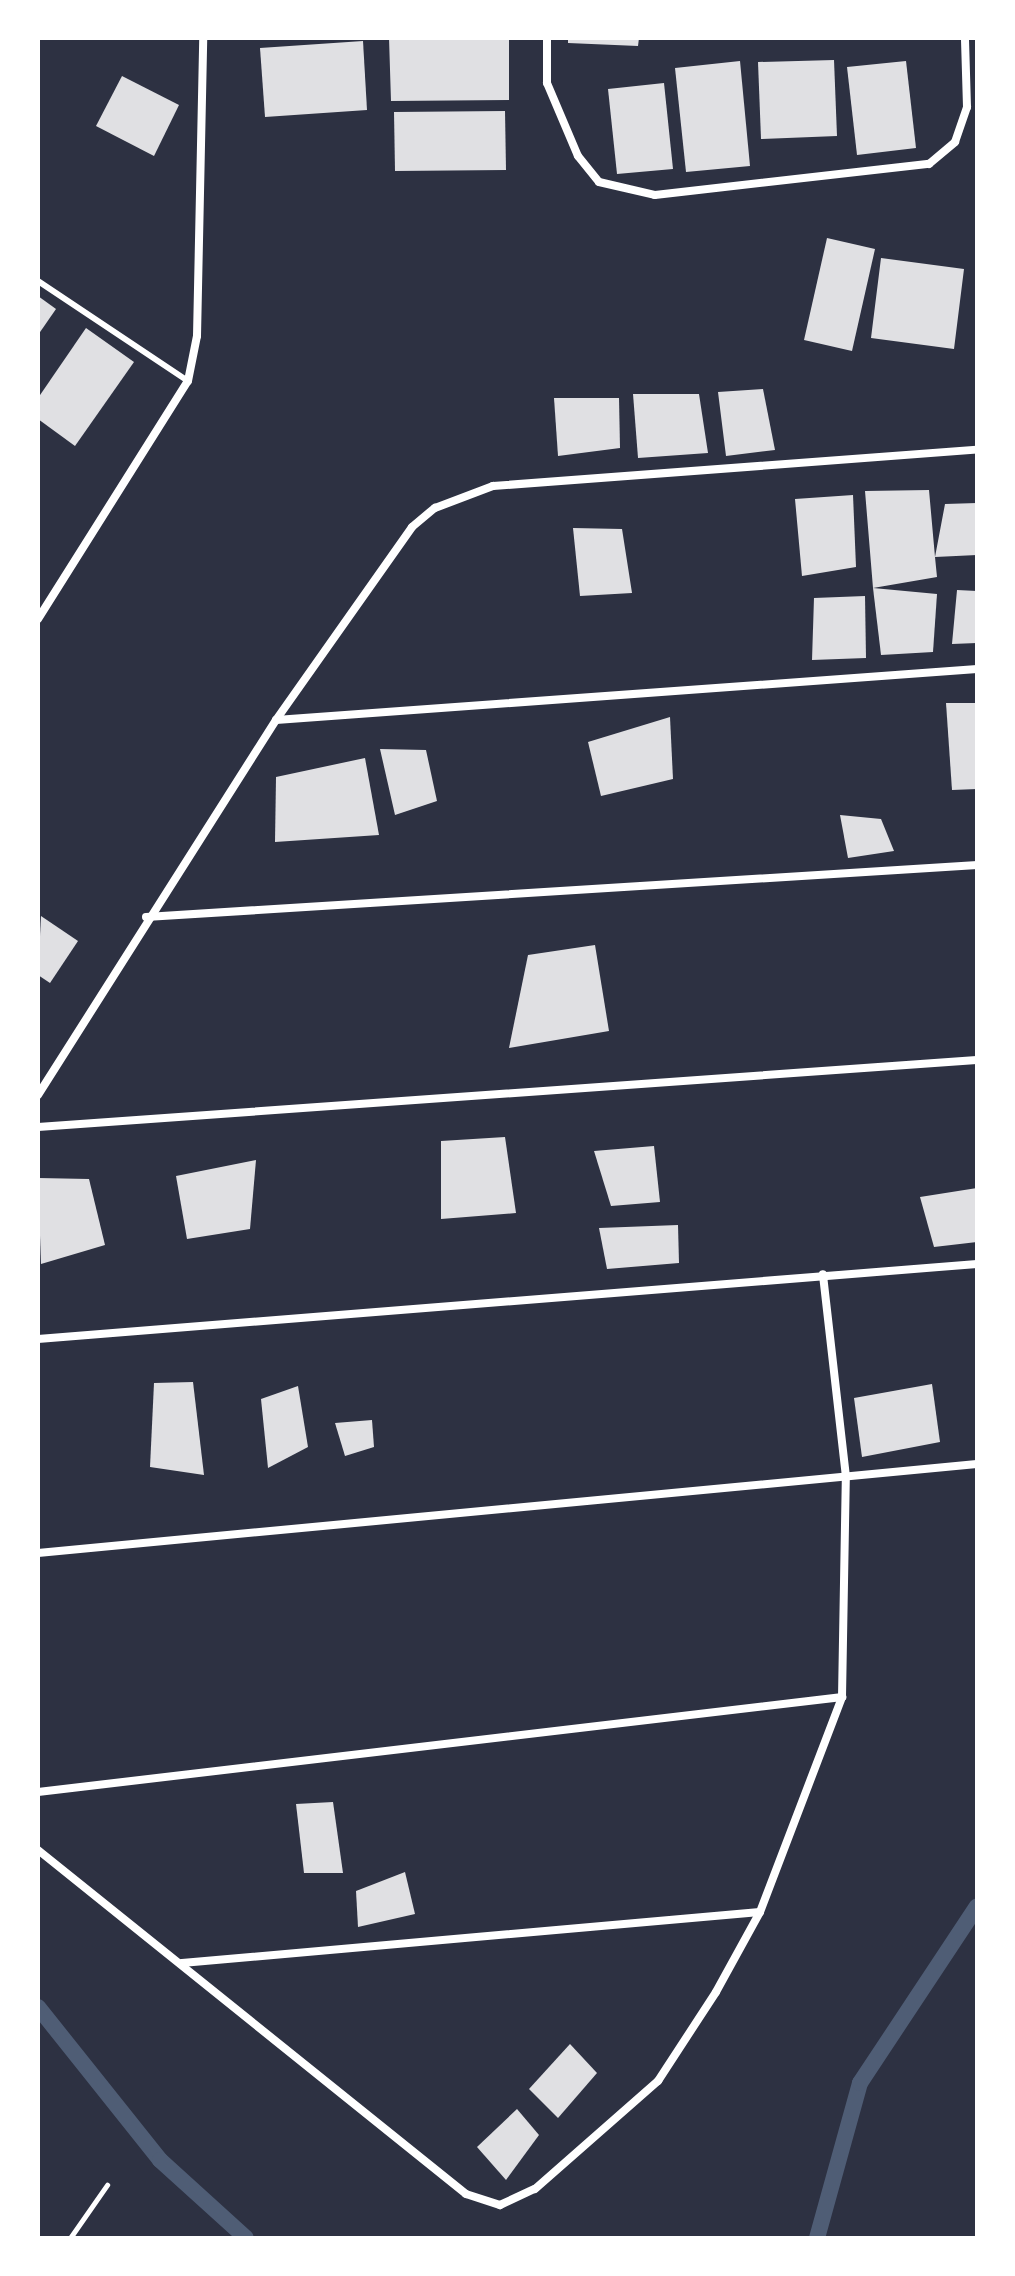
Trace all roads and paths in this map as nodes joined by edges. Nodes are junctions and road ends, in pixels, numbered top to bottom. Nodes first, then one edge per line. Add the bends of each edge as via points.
1 (203, 38) edge
2 (547, 38) edge
3 (965, 38) edge
4 (38, 281) edge
5 (188, 381) junction
6 (977, 450) edge
7 (38, 618) edge
8 (977, 669) edge
9 (276, 720) junction
10 (977, 865) edge
11 (146, 917) junction
12 (977, 1060) edge
13 (38, 1095) edge
14 (38, 1127) edge
15 (977, 1264) edge
16 (823, 1274) junction
17 (38, 1339) edge
18 (977, 1464) edge
19 (846, 1477) junction
20 (38, 1553) edge
21 (842, 1697) junction
22 (38, 1792) edge
23 (38, 1850) edge
24 (760, 1912) junction
25 (182, 1963) junction
26 (107, 2185) dead end
27 (70, 2238) edge

1 - 5 street via 197,336
2 - 3 street via 547,83 560,120 599,182 655,195 929,164 955,142 967,107
4 - 5 lane
5 - 7 street
6 - 9 street via 493,486 461,496 412,527
8 - 9 street
9 - 11 street
10 - 11 street
11 - 13 street
12 - 14 street
15 - 16 street
16 - 17 street
16 - 19 street
18 - 19 street
19 - 20 street
19 - 21 street
21 - 22 street
21 - 24 street
23 - 25 street
24 - 25 street
24 - 25 street via 658,2081 535,2189 500,2205 466,2194
26 - 27 path

